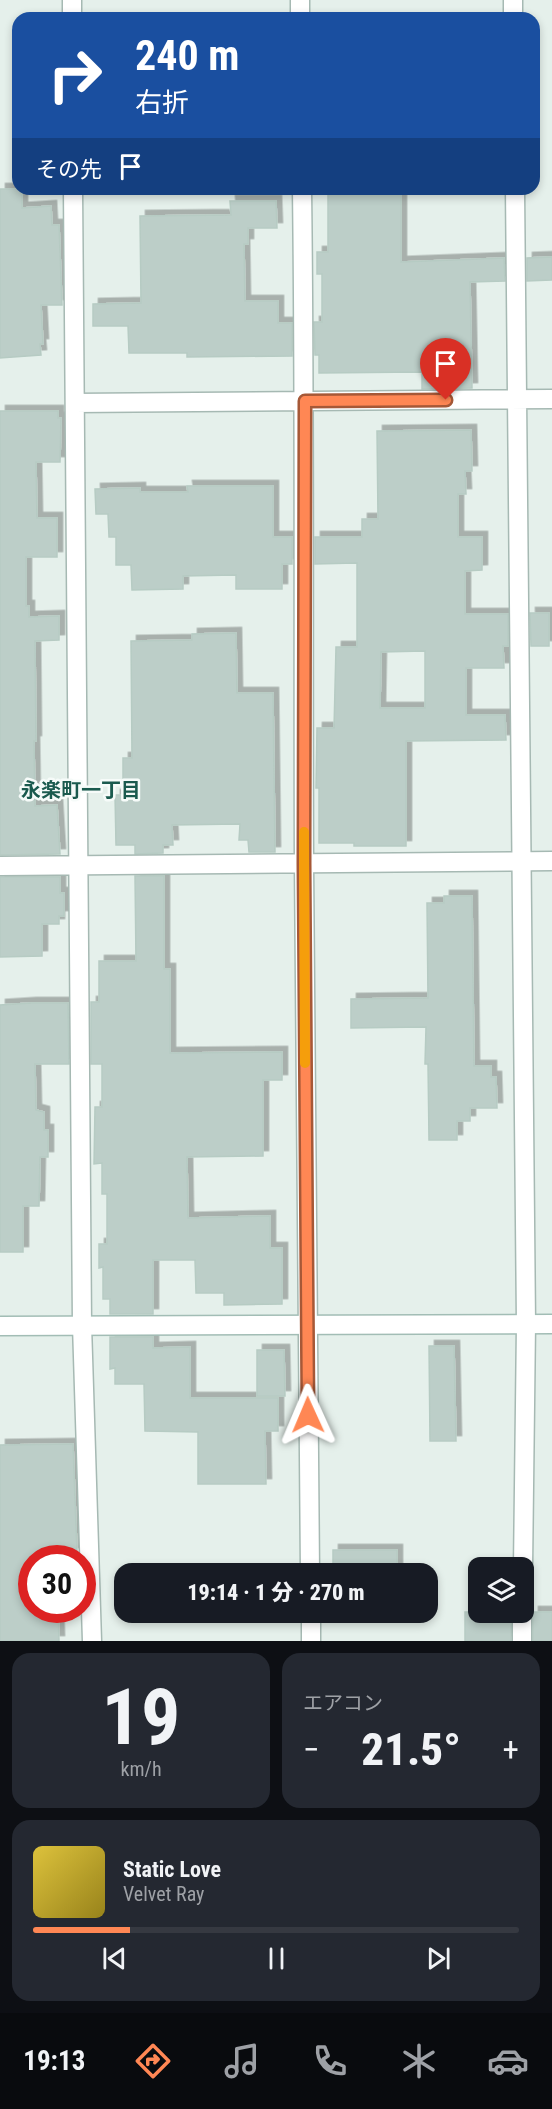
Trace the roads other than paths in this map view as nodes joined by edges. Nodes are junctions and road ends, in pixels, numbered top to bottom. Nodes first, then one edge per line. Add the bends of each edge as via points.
1 (74, 195) edge
2 (302, 195) edge
3 (515, 195) edge
4 (517, 399) junction
5 (552, 399) edge
6 (305, 401) junction
7 (75, 403) junction
8 (522, 861) junction
9 (552, 861) edge
10 (304, 863) junction
11 (79, 865) junction
12 (0, 866) edge
13 (307, 1324) junction
14 (526, 1324) junction
15 (552, 1324) edge
16 (82, 1325) junction
17 (0, 1326) edge
18 (523, 1557) edge
19 (310, 1563) edge
20 (311, 1623) edge
21 (522, 1623) edge
22 (92, 1641) edge
23 (311, 1641) edge
24 (522, 1641) edge

1 - 7 street
2 - 6 street
3 - 4 street
4 - 5 street
4 - 6 street
4 - 8 street
6 - 7 street
6 - 10 street
7 - 11 street
8 - 9 street
8 - 10 street
8 - 14 street
10 - 11 street
10 - 13 street
11 - 12 street
11 - 16 street
13 - 14 street
13 - 16 street
13 - 19 street
14 - 15 street
14 - 18 street
16 - 17 street
16 - 22 street
20 - 23 street
21 - 24 street

